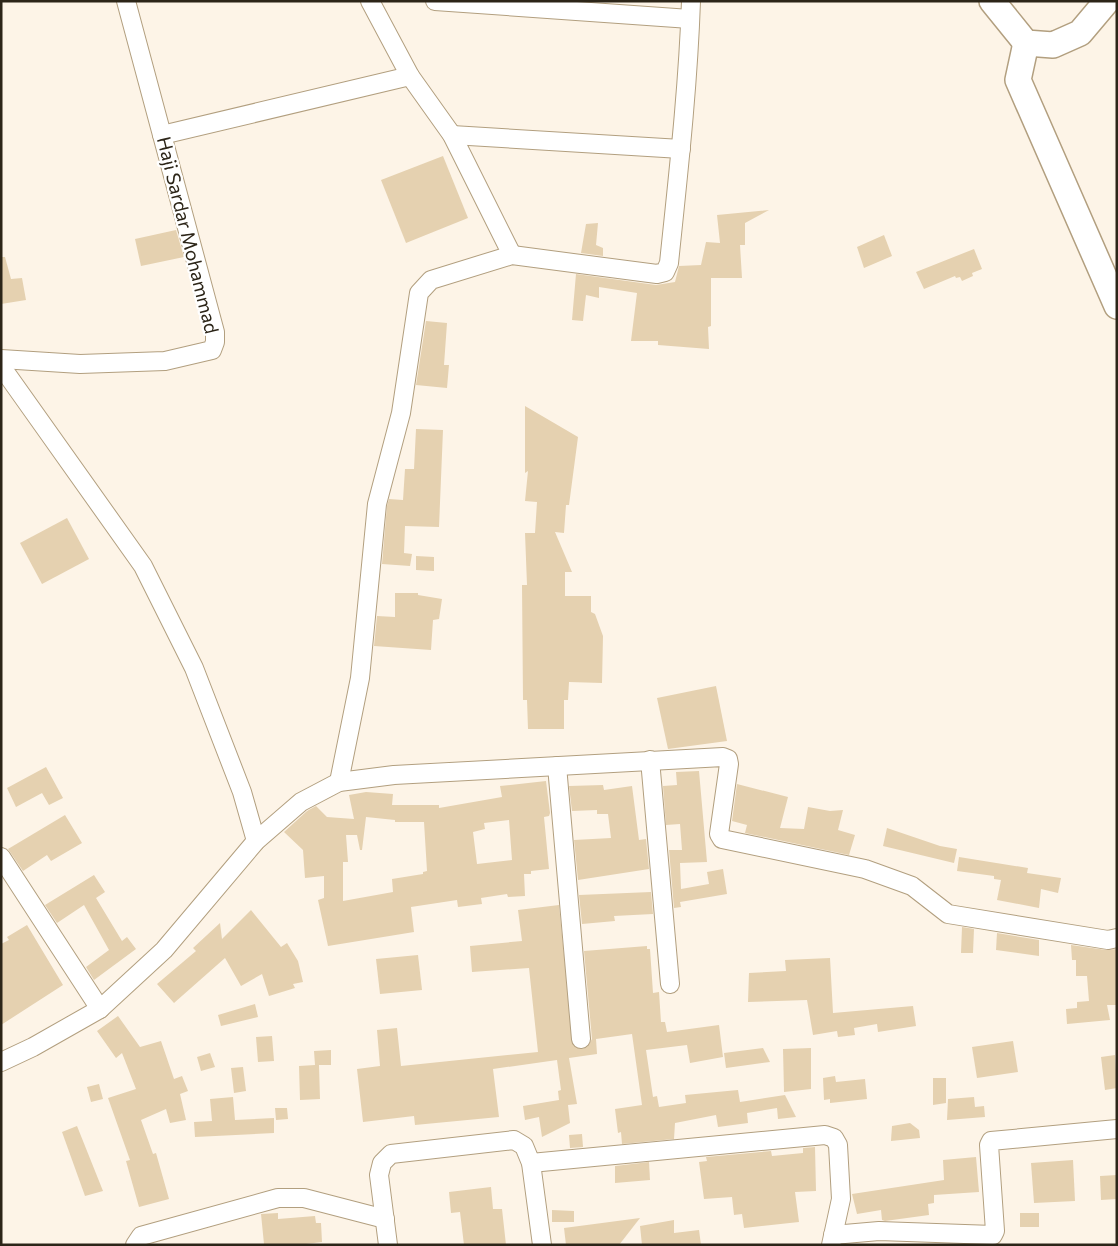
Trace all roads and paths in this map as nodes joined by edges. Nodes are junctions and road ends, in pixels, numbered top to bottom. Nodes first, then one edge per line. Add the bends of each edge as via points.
1 (126, 1) edge
2 (370, 1) edge
3 (435, 1) edge
4 (691, 1) edge
5 (992, 1) edge
6 (1107, 1) edge
7 (690, 20) junction
8 (1026, 42) junction
9 (410, 76) junction
10 (162, 135) junction
11 (452, 135) junction
12 (681, 149) junction
13 (512, 255) junction
14 (1117, 306) edge
15 (1, 359) edge
16 (1, 366) edge
17 (650, 760) junction
18 (557, 766) junction
19 (339, 782) junction
20 (256, 841) junction
21 (1, 857) edge
22 (1117, 938) edge
23 (670, 984) dead end
24 (100, 1009) junction
25 (581, 1039) dead end
26 (1, 1062) edge
27 (1117, 1129) edge
28 (531, 1163) junction
29 (385, 1219) junction
30 (832, 1240) edge
31 (135, 1245) edge
32 (388, 1245) edge
33 (542, 1245) edge

1 - 10 street, Haji Sardar Mohammad
2 - 9 street
3 - 7 street
4 - 7 street
5 - 8 street
6 - 8 street via 1080,33 1053,45
7 - 12 street
8 - 14 street via 1018,80
9 - 10 street
9 - 11 street
10 - 15 street, Haji Sardar Mohammad via 215,332 212,350 166,361 80,364
11 - 12 street
11 - 13 street
12 - 13 street via 669,263 665,272 657,274
13 - 19 street via 431,280 419,293 401,413 377,504 360,678
16 - 20 street via 143,566 194,668 242,792
17 - 18 street
17 - 22 street via 728,759 719,834 722,839 865,869 912,886 948,914 1108,940
17 - 23 street
18 - 19 street via 394,775
18 - 25 street
19 - 20 street via 301,802
20 - 24 street via 164,950
21 - 24 street
24 - 26 street via 33,1048
27 - 30 street via 991,1141 993,1235 879,1231
28 - 29 street via 524,1146 514,1140 391,1154 382,1163 379,1175
28 - 30 street via 825,1135 834,1138 838,1145 841,1199
28 - 33 street
29 - 31 street via 304,1198 278,1198 140,1236
29 - 32 street

